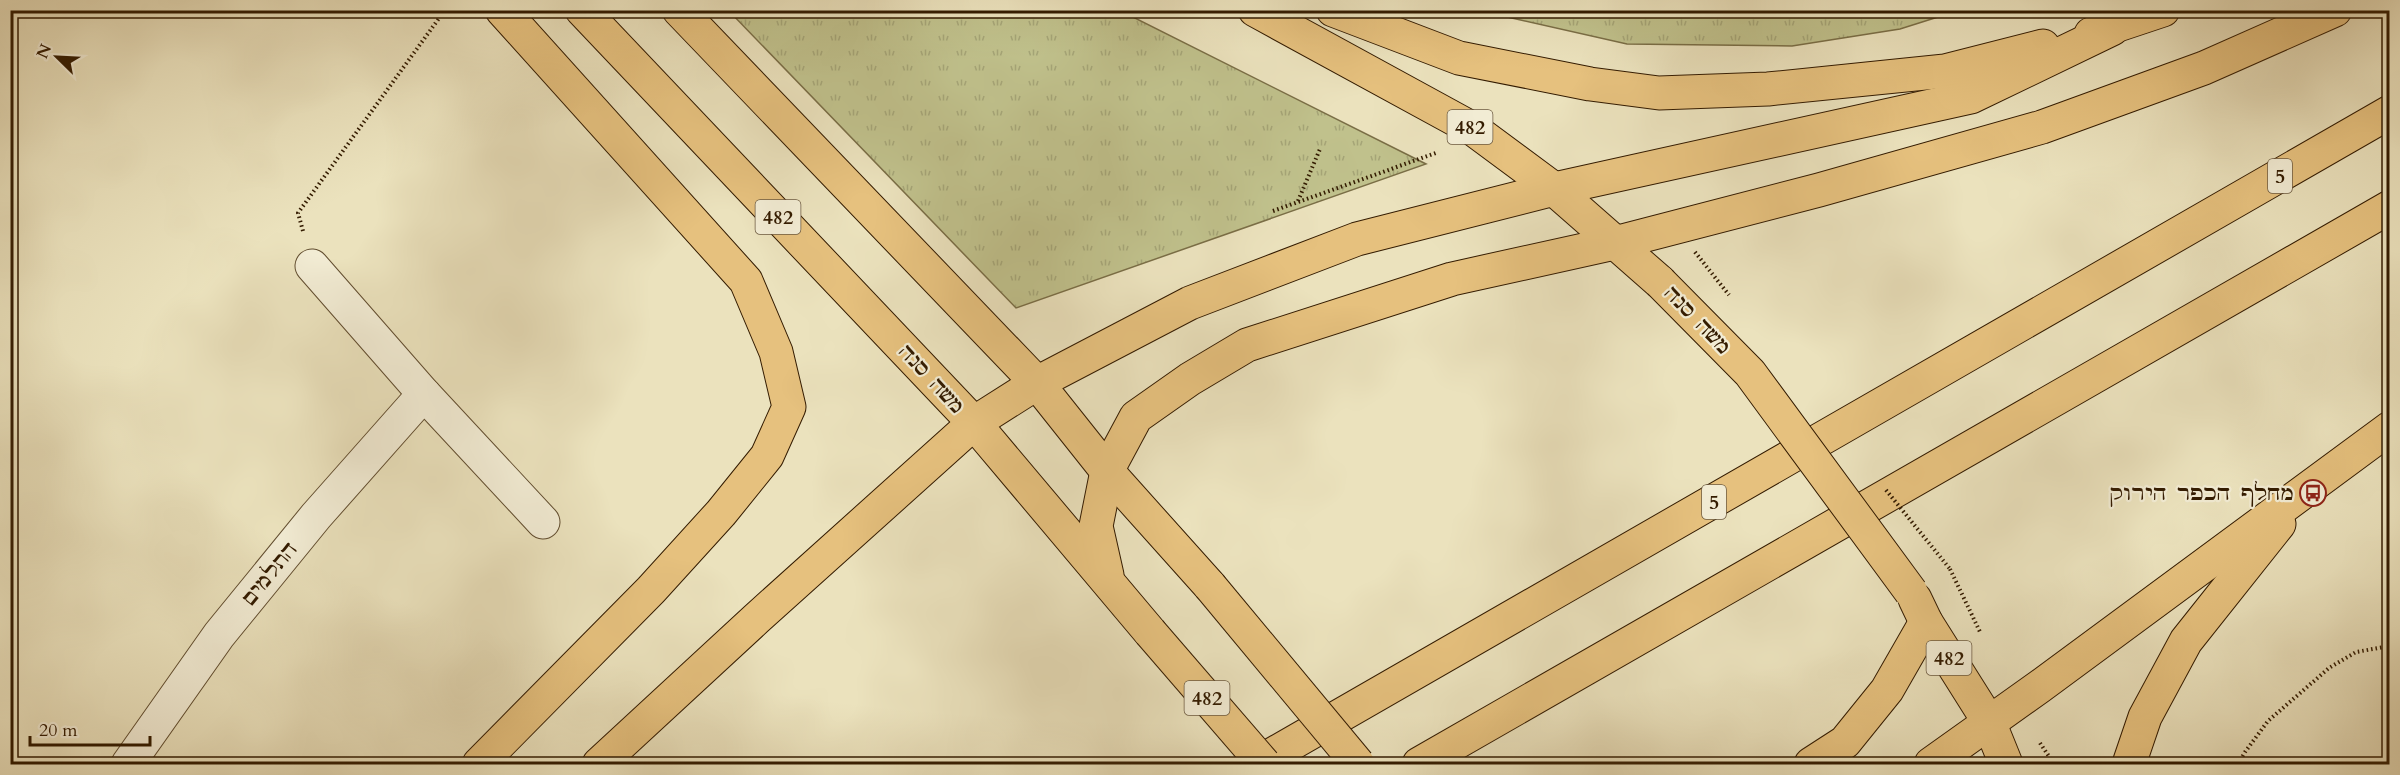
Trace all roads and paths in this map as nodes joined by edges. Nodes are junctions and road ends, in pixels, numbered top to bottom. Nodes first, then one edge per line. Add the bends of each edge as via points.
1 (445, 10) edge
2 (502, 10) edge
3 (582, 10) edge
4 (679, 10) edge
5 (1255, 10) edge
6 (1333, 10) edge
7 (2163, 10) edge
8 (2335, 10) edge
9 (2112, 29) junction
10 (2390, 112) edge
11 (1320, 149) dead end
12 (1554, 189) junction
13 (1298, 202) dead end
14 (2390, 207) edge
15 (1615, 243) junction
16 (312, 266) joint
17 (1037, 383) junction
18 (424, 394) junction
19 (974, 423) junction
20 (2390, 428) edge
21 (1107, 471) junction
22 (2307, 489) junction
23 (543, 522) dead end
24 (1109, 581) junction
25 (1926, 622) junction
26 (2390, 646) edge
27 (1989, 722) junction
28 (128, 765) edge
29 (479, 765) edge
30 (599, 765) edge
31 (1256, 765) edge
32 (1264, 765) edge
33 (1358, 765) edge
34 (1419, 765) edge
35 (1811, 765) edge
36 (1931, 765) edge
37 (2006, 765) edge
38 (2129, 765) edge
39 (2238, 765) edge

1 - 16 path via 298,213
2 - 29 main road via 746,281 777,352 789,407 766,456 721,513
3 - 19 main road, משה סנה / 482
4 - 17 main road
5 - 12 main road, משה סנה / 482 via 1473,129
6 - 9 main road via 1459,58 1590,84 1659,93 1768,89 1945,71
7 - 9 main road
8 - 15 main road via 2204,68 2042,128
9 - 12 main road via 1971,97
10 - 31 main road, 5
11 - 13 path
12 - 15 main road, משה סנה / 482
12 - 17 main road via 1357,239 1190,303
14 - 34 main road
15 - 21 main road via 1452,279 1247,345 1136,417
15 - 25 main road, משה סנה / 482, bridge via 1660,282 1750,373 1911,592
16 - 18 street
17 - 19 main road
17 - 21 main road
18 - 23 street
18 - 28 street, התלמים via 316,516 219,635
19 - 24 main road, משה סנה / 482
19 - 30 main road
20 - 22 main road
21 - 24 main road via 1096,526
21 - 33 main road, bridge via 1210,586
22 - 27 main road
22 - 38 main road via 2186,641 2145,717
24 - 32 main road, משה סנה / 482, bridge
25 - 27 main road, משה סנה / 482
25 - 35 main road via 1880,699 1845,742
26 - 39 path via 2356,652 2329,668 2268,721
27 - 36 main road
27 - 37 main road, משה סנה / 482

